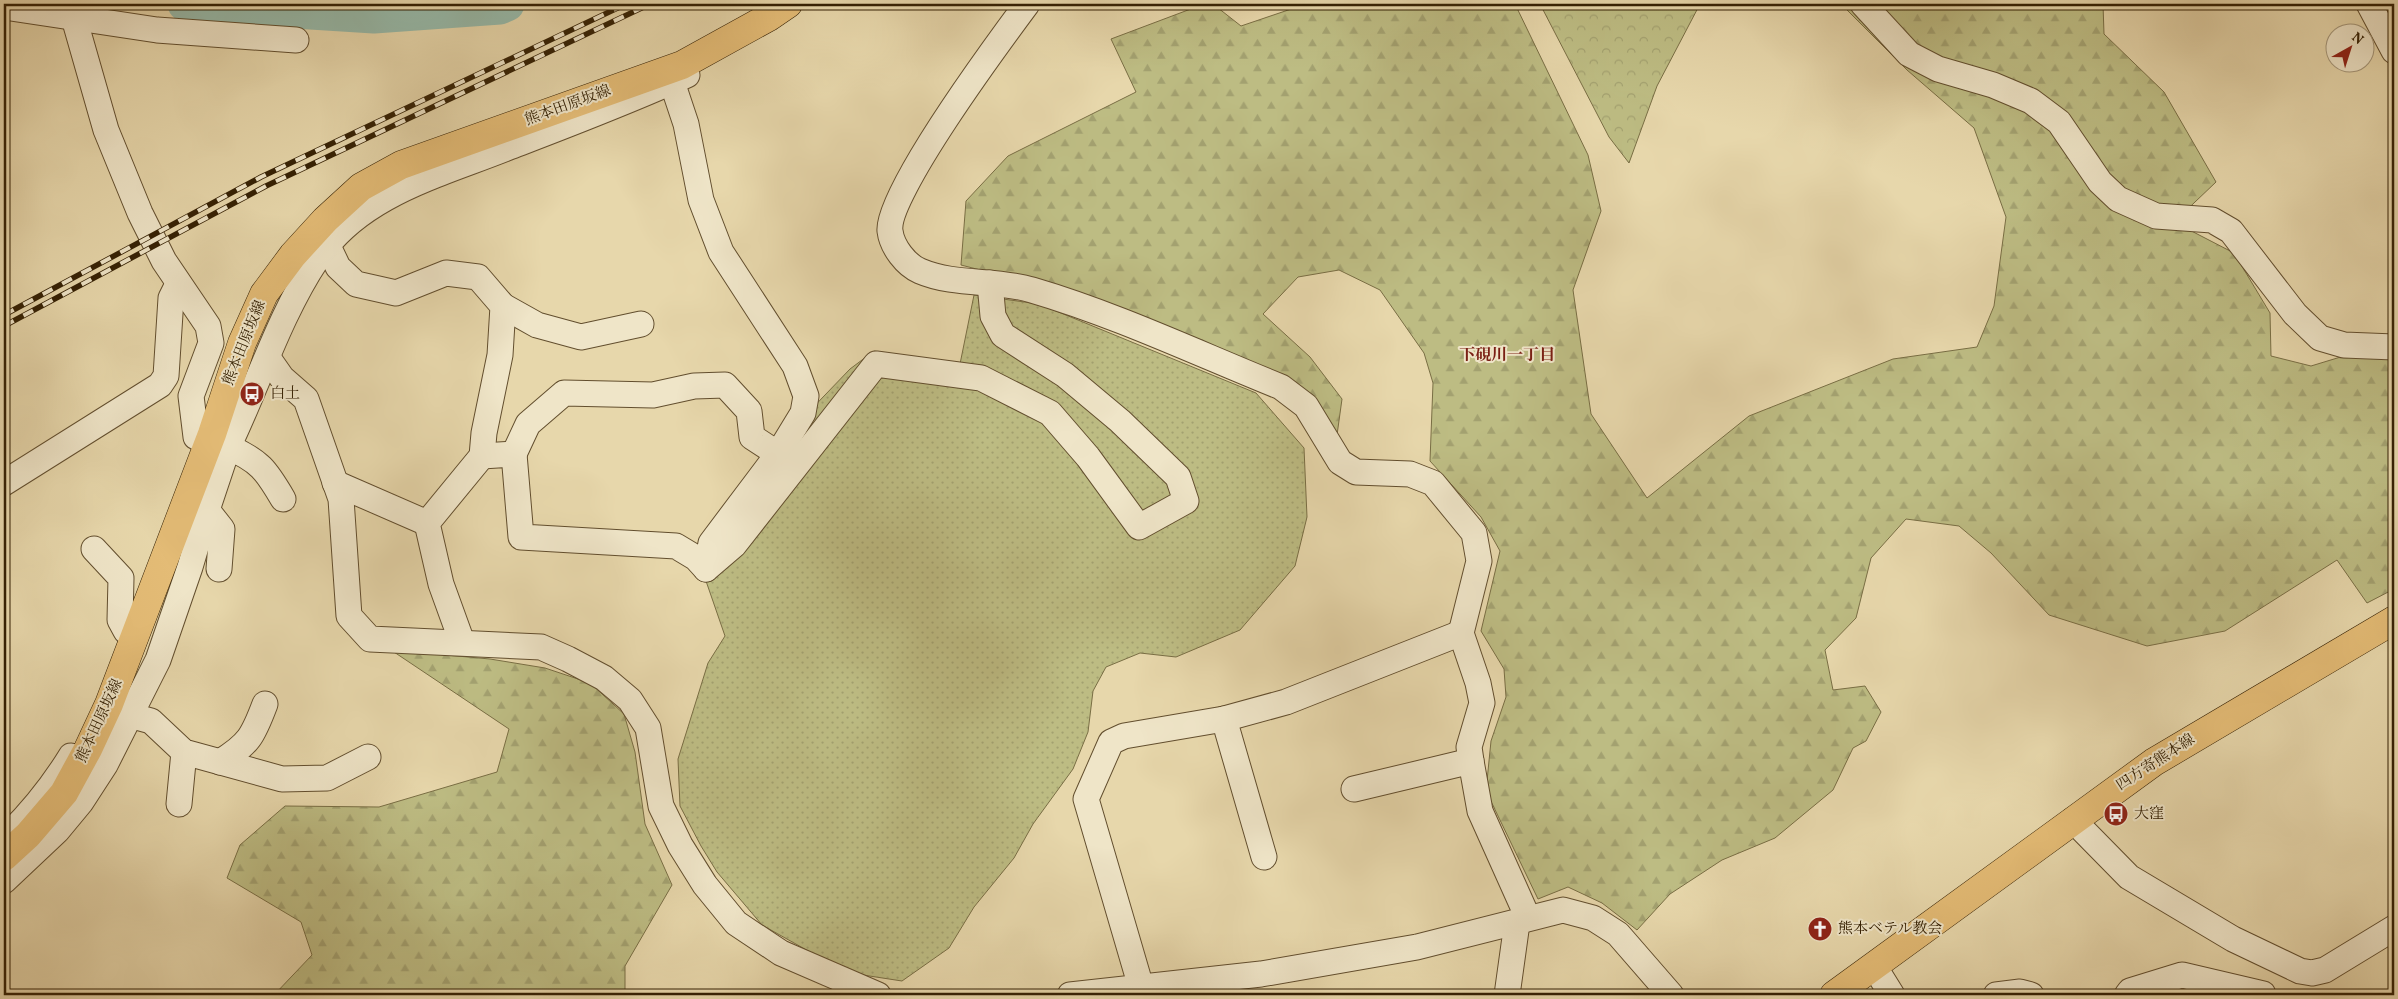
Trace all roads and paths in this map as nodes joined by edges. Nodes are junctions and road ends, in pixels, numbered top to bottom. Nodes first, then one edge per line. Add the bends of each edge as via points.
1 (788, 4) edge
2 (1027, 4) edge
3 (1863, 4) edge
4 (2369, 4) edge
5 (4, 8) edge
6 (72, 11) edge
7 (296, 40) dead end
8 (2394, 51) edge
9 (713, 64) dead end
10 (672, 82) junction
11 (328, 246) junction
12 (990, 283) junction
13 (178, 284) junction
14 (503, 306) junction
15 (640, 324) dead end
16 (2394, 348) edge
17 (268, 358) junction
18 (214, 433) junction
19 (514, 454) junction
20 (778, 454) junction
21 (482, 456) junction
22 (4, 483) edge
23 (335, 483) junction
24 (283, 499) dead end
25 (207, 510) junction
26 (427, 523) junction
27 (94, 548) dead end
28 (219, 569) dead end
29 (706, 569) junction
30 (2394, 620) edge
31 (126, 631) junction
32 (1461, 632) junction
33 (462, 642) junction
34 (265, 704) dead end
35 (129, 715) junction
36 (1224, 719) junction
37 (184, 752) junction
38 (368, 757) dead end
39 (220, 762) junction
40 (1471, 762) junction
41 (1354, 789) dead end
42 (179, 804) dead end
43 (2073, 820) junction
44 (4, 839) edge
45 (4, 856) edge
46 (1264, 857) dead end
47 (4, 880) edge
48 (1522, 921) junction
49 (2394, 928) edge
50 (1874, 966) junction
51 (2312, 973) junction
52 (1141, 987) junction
53 (878, 995) edge
54 (1070, 995) edge
55 (1507, 995) edge
56 (1671, 995) edge
57 (1834, 995) edge
58 (1892, 995) edge
59 (1996, 995) edge
60 (2031, 995) edge
61 (2127, 995) edge
62 (2263, 995) edge

1 - 18 main road, 熊本田原坂線 via 682,65 401,165 361,187 325,220 264,294 242,342
2 - 12 street via 920,159 896,203 889,230 898,253 920,271
3 - 16 street via 1909,54 1938,69 1993,85 2031,101 2059,122 2100,182 2118,199 2156,216 2212,220 2231,231 2295,314 2320,338 2344,345
4 - 8 street
5 - 6 street
6 - 7 street via 157,30
6 - 13 street via 110,138 153,241
9 - 10 street
10 - 11 street via 413,183 378,203
10 - 20 street via 686,124 701,200 721,252 795,366 806,396 803,413
11 - 14 street via 338,267 356,284 396,293 446,273 478,277
11 - 17 street via 298,292
12 - 29 street via 993,316 1003,335 1065,375 1120,421 1178,477 1186,501 1139,527 1088,457 1050,413 980,378 876,364 734,546
12 - 32 street via 1024,288 1070,301 1281,387 1306,406 1340,462 1356,472 1410,474 1433,483 1474,533 1479,561
13 - 18 street via 208,326 211,343 191,396
13 - 22 street via 171,298 166,376 160,385
14 - 15 street via 537,325 580,337
14 - 21 street via 500,355
17 - 18 street
17 - 23 street via 282,378 306,399
18 - 24 street via 250,456 267,472
18 - 25 street
18 - 31 street
18 - 45 main road, 熊本田原坂線 via 118,683 88,749 64,793 28,835
19 - 20 street via 528,424 564,393 653,395 694,386 725,384 750,410 752,436
19 - 21 street
19 - 29 street via 521,537 676,546 696,558
20 - 29 street via 710,544
21 - 26 street
23 - 26 street
23 - 33 street via 340,499 349,616 359,629 370,639
25 - 28 street via 222,529
25 - 35 street via 158,660
26 - 33 street via 441,584
27 - 31 street via 120,578 120,620
30 - 43 main road, 四方寄熊本線 via 2154,762
31 - 44 street via 85,734 31,813
32 - 36 street via 1286,702
32 - 40 street via 1482,703 1469,747
33 - 53 street via 540,647 604,678 630,700 648,728 661,806 705,886 736,923 781,953
34 - 39 street via 254,732 242,748
35 - 37 street via 151,721
35 - 47 street via 105,765 80,802 57,831
36 - 46 street
36 - 52 street via 1124,736 1111,742 1086,799
37 - 39 street
37 - 42 street
38 - 39 street via 327,778 282,779
40 - 41 street
40 - 48 street via 1480,812
43 - 50 main road, 四方寄熊本線
43 - 51 street via 2129,877 2233,939 2293,968
48 - 52 street via 1418,947 1261,974
48 - 55 street
48 - 56 street via 1563,910 1593,918 1618,934
49 - 51 street via 2325,970
50 - 57 main road, 四方寄熊本線
50 - 58 street
51 - 62 street via 2310,983 2305,985 2282,979 2272,981
52 - 54 street
59 - 60 street via 2020,992
61 - 62 street via 2130,991 2182,975

